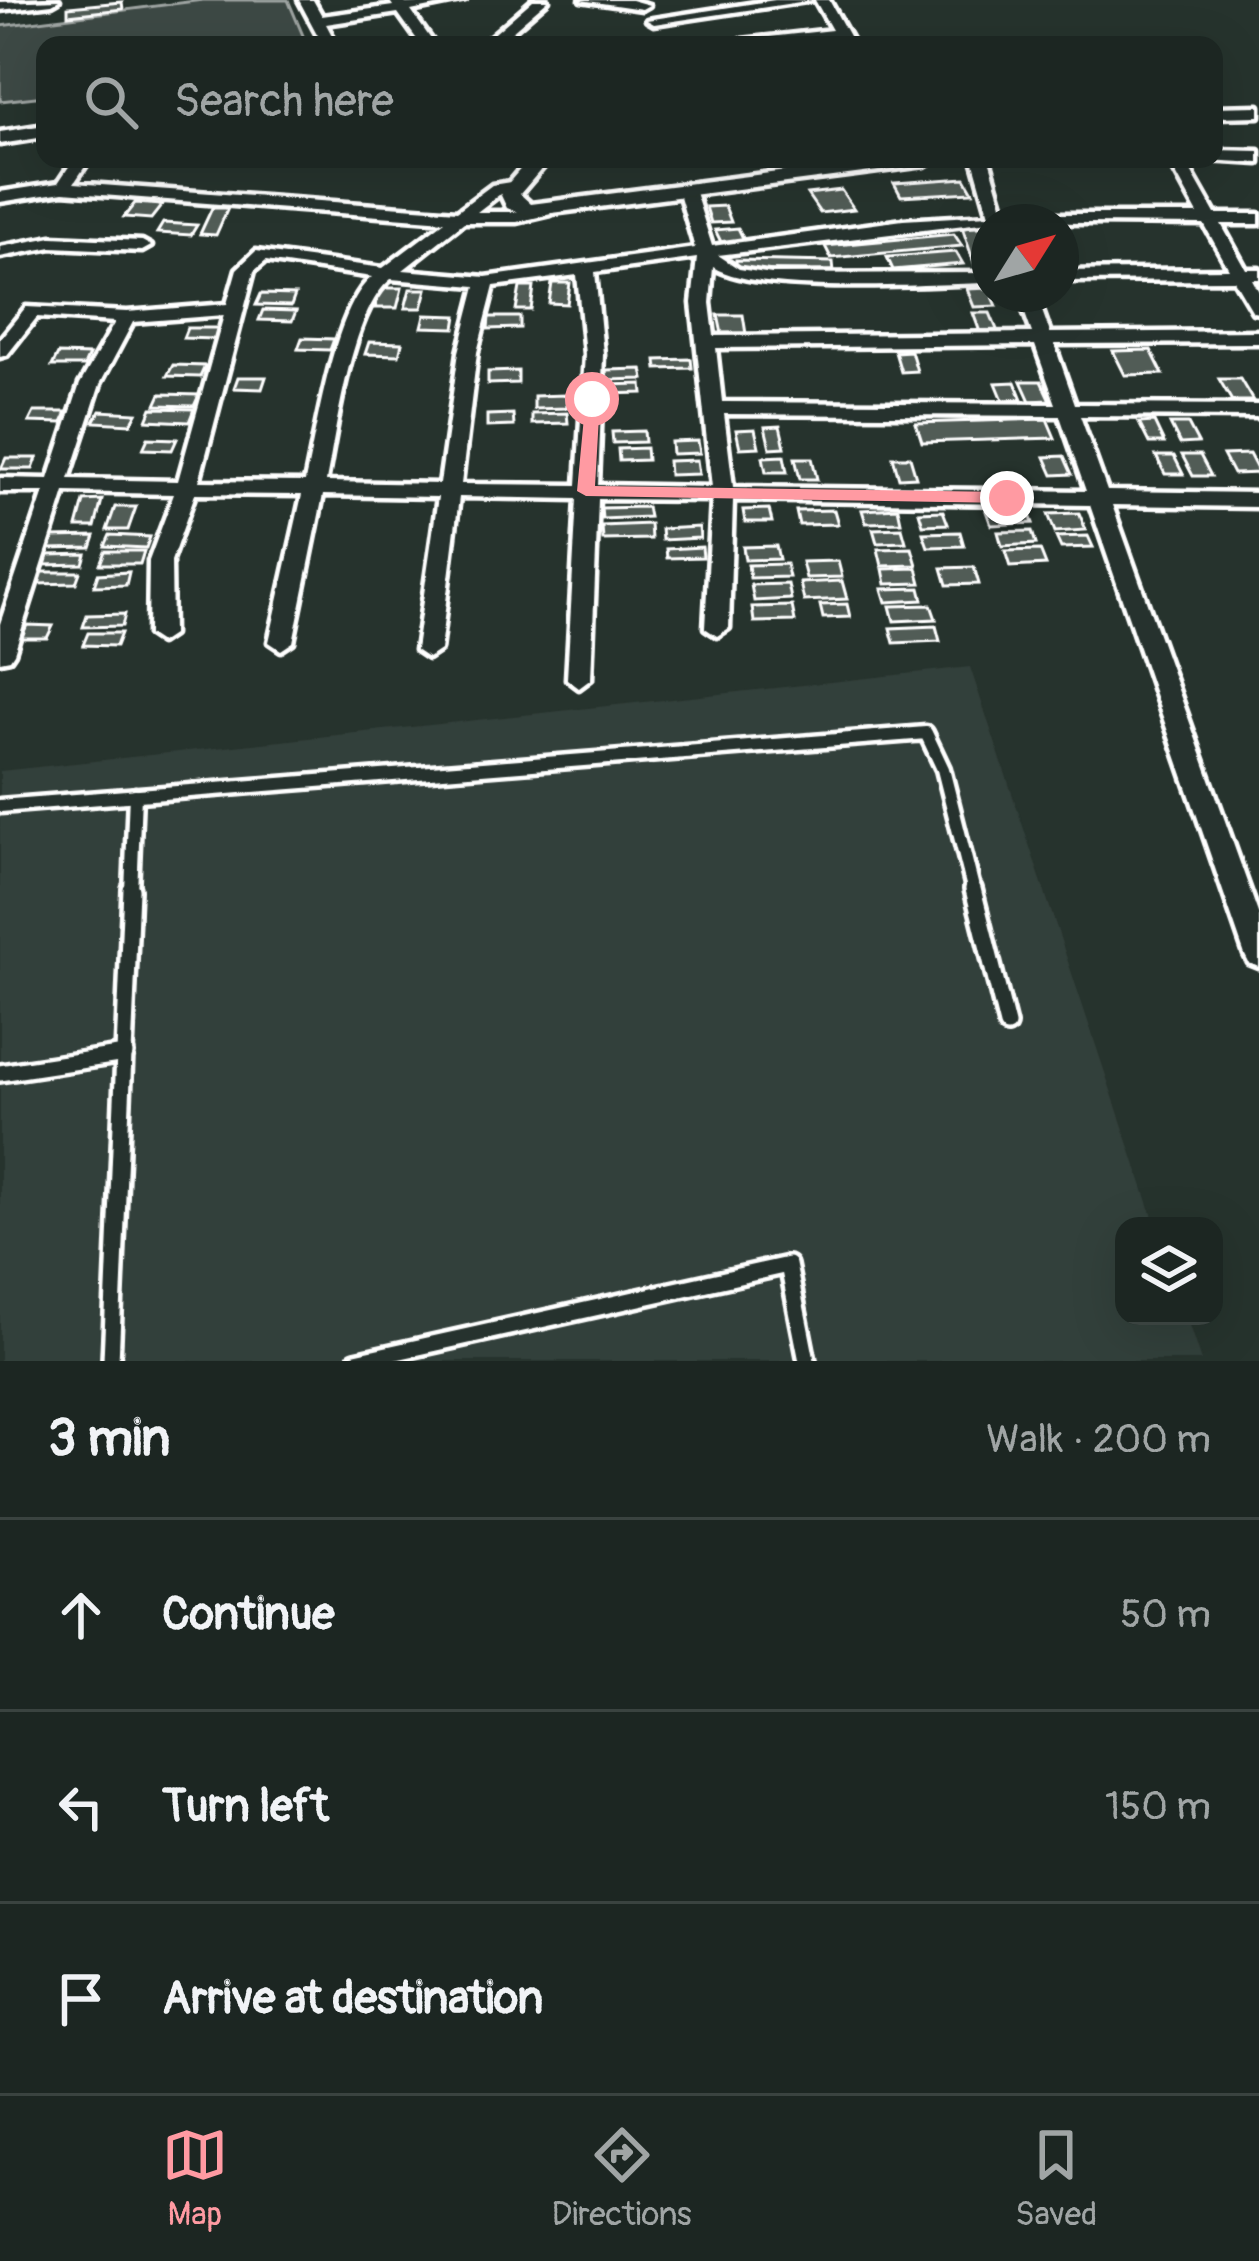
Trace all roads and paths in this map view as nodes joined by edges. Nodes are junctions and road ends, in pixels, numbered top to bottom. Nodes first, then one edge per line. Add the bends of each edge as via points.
1 (52, 0) edge
2 (306, 0) edge
3 (458, 0) edge
4 (541, 0) edge
5 (588, 0) edge
6 (806, 0) edge
7 (822, 0) edge
8 (399, 4) edge
9 (642, 5) dead end
10 (0, 6) edge
11 (318, 20) junction
12 (654, 20) dead end
13 (326, 36) edge
14 (422, 36) edge
15 (494, 36) edge
16 (841, 36) edge
17 (1259, 111) edge
18 (1223, 112) edge
19 (36, 132) edge
20 (0, 138) edge
21 (1223, 156) edge
22 (1259, 157) edge
23 (76, 168) edge
24 (531, 168) edge
25 (831, 168) edge
26 (984, 168) edge
27 (1181, 168) edge
28 (517, 183) junction
29 (63, 187) junction
30 (686, 189) junction
31 (0, 197) edge
32 (994, 204) edge
33 (544, 210) junction
34 (464, 218) junction
35 (1209, 219) junction
36 (1259, 219) edge
37 (1079, 220) edge
38 (971, 221) edge
39 (142, 246) dead end
40 (0, 252) edge
41 (706, 255) junction
42 (586, 272) junction
43 (388, 274) junction
44 (1238, 274) junction
45 (1259, 274) edge
46 (1079, 277) edge
47 (971, 278) edge
48 (486, 282) junction
49 (1259, 308) edge
50 (235, 309) junction
51 (1034, 312) edge
52 (127, 317) junction
53 (1259, 338) edge
54 (1044, 340) junction
55 (705, 342) junction
56 (0, 351) edge
57 (713, 408) junction
58 (1259, 411) edge
59 (1070, 412) junction
60 (0, 485) edge
61 (56, 485) junction
62 (187, 486) junction
63 (314, 487) junction
64 (453, 489) junction
65 (586, 491) junction
66 (723, 493) junction
67 (1102, 499) junction
68 (1259, 500) edge
69 (717, 628) dead end
70 (160, 635) dead end
71 (281, 642) dead end
72 (428, 650) dead end
73 (2, 653) edge
74 (580, 679) dead end
75 (135, 795) junction
76 (0, 806) edge
77 (1259, 956) edge
78 (1007, 1025) dead end
79 (125, 1054) junction
80 (0, 1073) edge
81 (111, 1361) edge
82 (356, 1361) edge
83 (807, 1361) edge

1 - 10 street
2 - 11 street
3 - 8 street
4 - 15 street via 508,15
5 - 9 street
6 - 12 street
7 - 16 street
8 - 11 street
8 - 14 street
11 - 13 street
17 - 18 street
19 - 20 street
21 - 22 street
23 - 29 street
24 - 28 street
25 - 30 street
26 - 32 street
27 - 35 street
28 - 33 street via 514,204
28 - 34 street via 498,188
29 - 31 street
29 - 34 street
30 - 33 street
30 - 41 street
33 - 34 street
34 - 43 street
35 - 36 street
35 - 37 street
35 - 44 street
38 - 41 street
39 - 40 street via 52,242
41 - 42 street
41 - 47 street via 734,273 772,279
41 - 55 street
42 - 48 street
42 - 65 street via 594,354
43 - 48 street
43 - 50 street via 262,255 246,269
43 - 63 street via 371,286 344,348
44 - 45 street
44 - 46 street
44 - 49 street
48 - 64 street via 468,352
50 - 52 street
50 - 62 street
51 - 54 street
52 - 56 street via 32,311
52 - 61 street via 90,384
53 - 54 street
54 - 55 street
54 - 59 street
55 - 57 street
57 - 59 street
57 - 66 street
58 - 59 street
59 - 67 street
60 - 61 street
61 - 62 street
61 - 73 street
62 - 63 street
62 - 70 street via 160,561
63 - 64 street
63 - 71 street
64 - 65 street
64 - 72 street
65 - 66 street
65 - 74 street
66 - 67 street
66 - 69 street
67 - 68 street
67 - 77 street
75 - 76 lane
75 - 78 lane via 926,733 943,769
75 - 79 lane
79 - 80 lane
79 - 81 lane
82 - 83 lane via 788,1265

